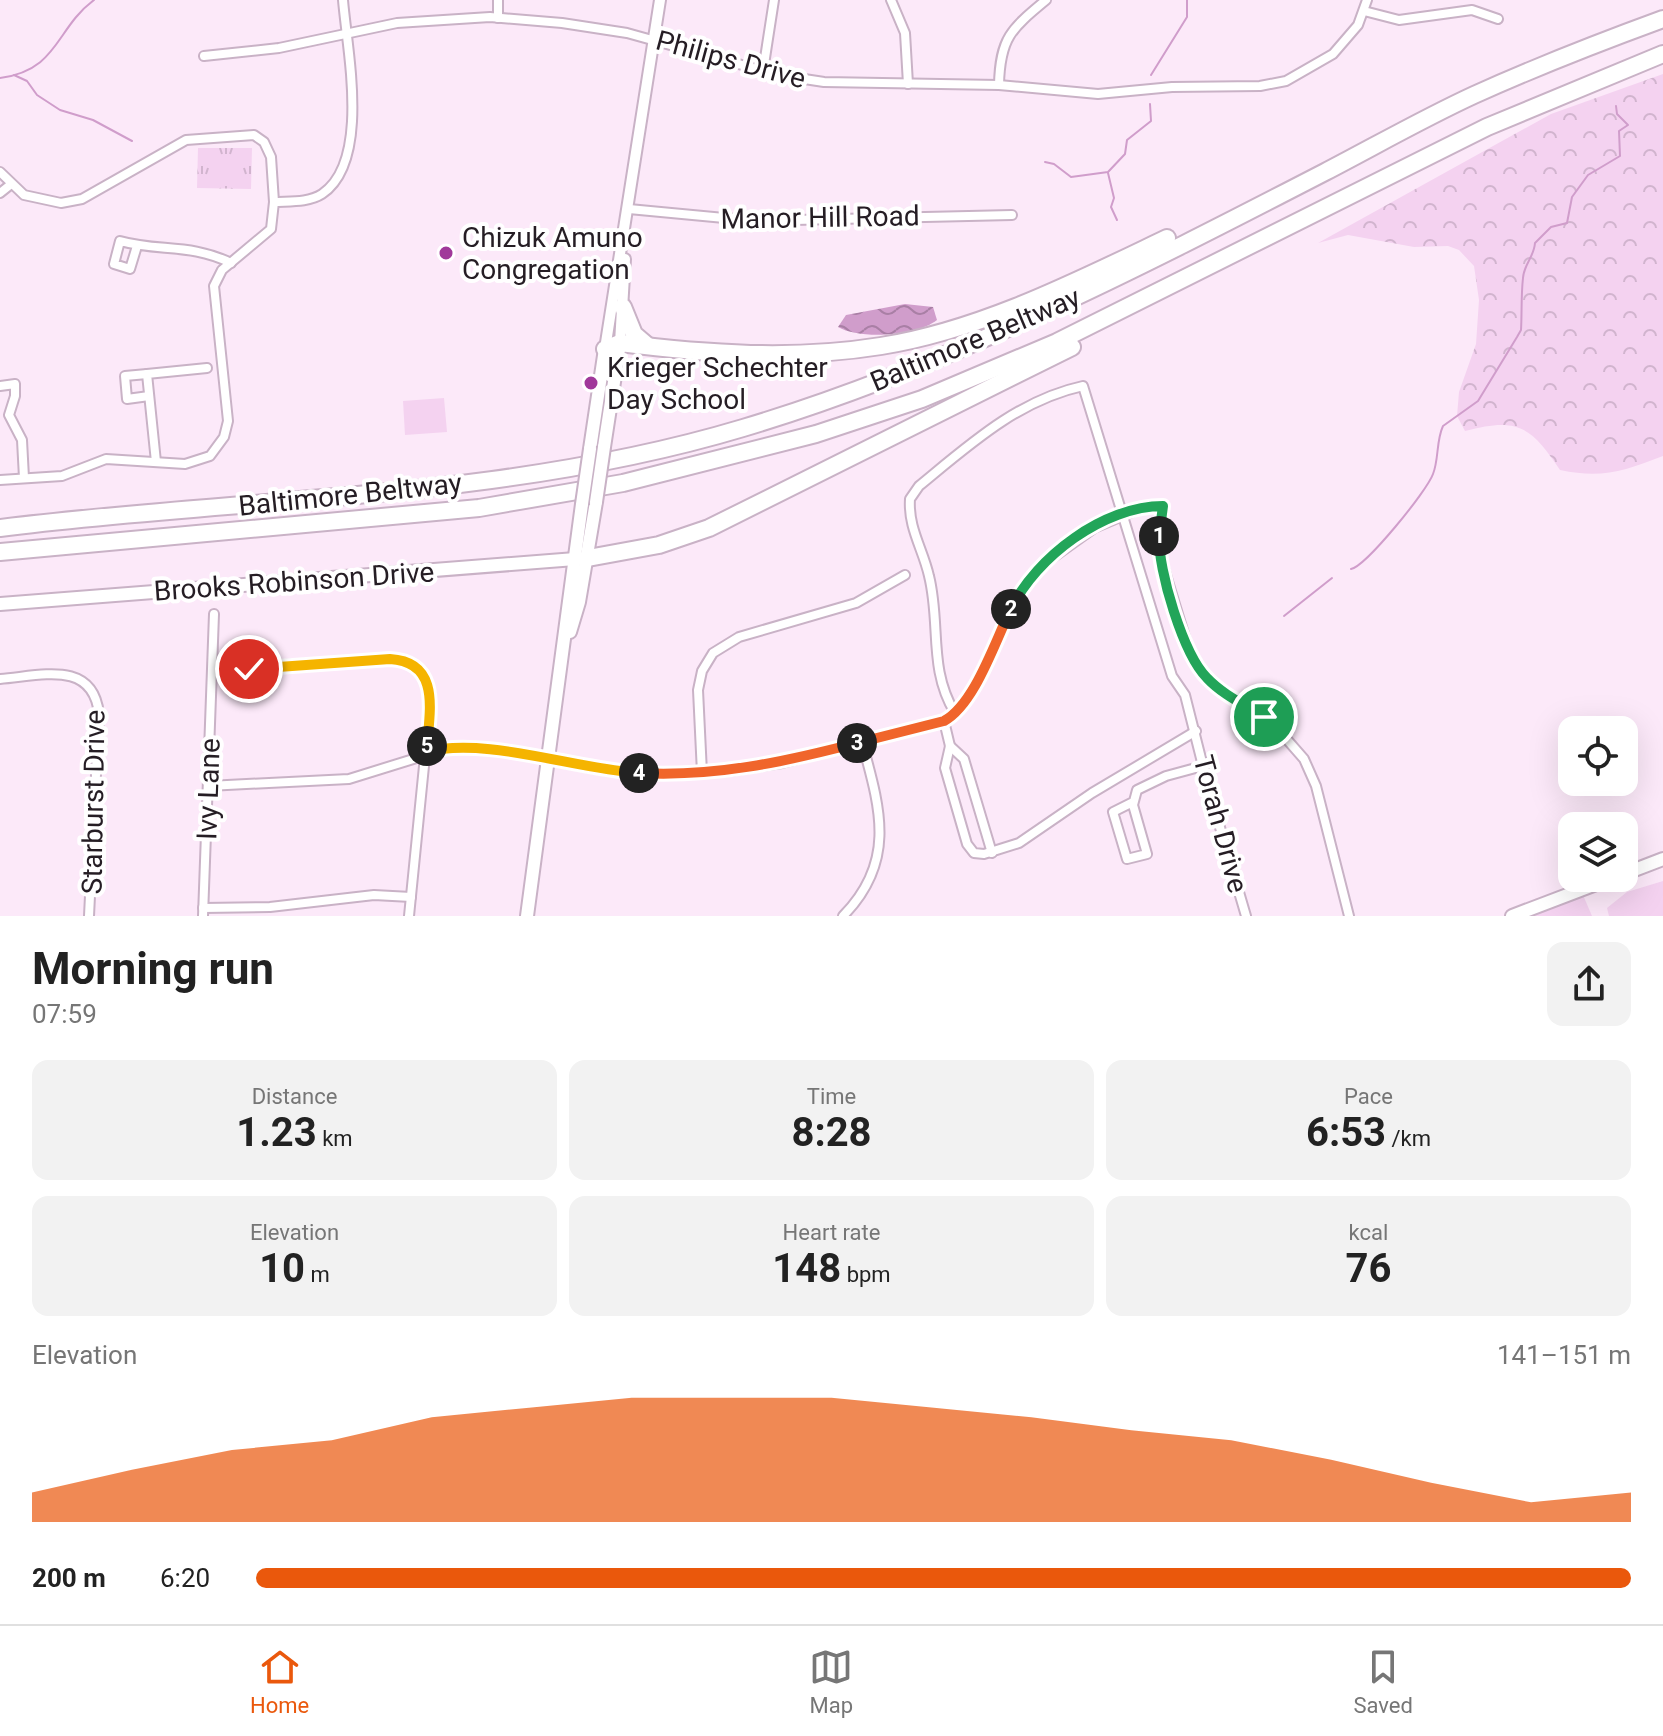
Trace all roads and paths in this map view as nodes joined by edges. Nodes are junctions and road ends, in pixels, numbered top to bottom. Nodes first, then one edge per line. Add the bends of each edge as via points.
1 (343, 0) edge
2 (498, 0) edge
3 (660, 0) edge
4 (774, 0) edge
5 (891, 0) edge
6 (1046, 0) edge
7 (1367, 0) edge
8 (1364, 11) junction
9 (498, 18) junction
10 (1498, 19) dead end
11 (1663, 19) edge
12 (345, 32) junction
13 (654, 39) junction
14 (1663, 54) edge
15 (204, 56) dead end
16 (763, 71) junction
17 (908, 84) junction
18 (999, 85) junction
19 (0, 172) edge
20 (1323, 173) junction
21 (10, 185) junction
22 (1369, 186) junction
23 (0, 193) edge
24 (274, 202) junction
25 (629, 209) junction
26 (1012, 215) dead end
27 (626, 233) junction
28 (137, 246) dead end
29 (231, 263) junction
30 (623, 307) junction
31 (612, 346) junction
32 (649, 347) junction
33 (207, 368) dead end
34 (147, 374) junction
35 (0, 386) edge
36 (149, 396) junction
37 (4, 416) edge
38 (156, 462) junction
39 (24, 478) junction
40 (0, 480) edge
41 (1125, 514) junction
42 (0, 528) edge
43 (0, 552) edge
44 (581, 558) junction
45 (905, 575) dead end
46 (0, 604) edge
47 (214, 614) dead end
48 (213, 669) junction
49 (0, 679) edge
50 (955, 713) junction
51 (944, 721) junction
52 (1196, 731) junction
53 (862, 742) junction
54 (950, 746) junction
55 (426, 752) junction
56 (549, 761) junction
57 (1203, 766) junction
58 (702, 773) junction
59 (208, 786) junction
60 (1133, 802) junction
61 (992, 853) junction
62 (1663, 859) edge
63 (1638, 869) edge
64 (1575, 892) edge
65 (411, 897) junction
66 (203, 912) edge
67 (89, 916) edge
68 (409, 916) edge
69 (527, 916) edge
70 (843, 916) edge
71 (1246, 916) edge
72 (1349, 916) edge
73 (1512, 916) edge

1 - 12 street
2 - 9 street
3 - 13 street
4 - 16 street
5 - 17 street via 905,33
6 - 18 street via 1009,34 1001,51
7 - 8 street, Philips Drive
8 - 10 street via 1399,20 1472,10
8 - 18 street, Philips Drive via 1333,54 1274,85 1098,94
9 - 12 street, Philips Drive via 416,20
9 - 13 street, Philips Drive
11 - 20 highway, Baltimore Beltway via 1474,95
12 - 15 street, Philips Drive via 279,48
12 - 24 street via 351,131 342,171 313,198
13 - 16 street, Philips Drive
13 - 25 street
14 - 22 highway, Baltimore Beltway via 1529,108
16 - 17 street, Philips Drive via 824,82
17 - 18 street, Philips Drive
19 - 21 street
20 - 32 highway via 1051,291 918,338 782,355
20 - 42 highway, Baltimore Beltway via 971,345 728,432 476,482
21 - 23 street
21 - 24 street via 24,195 71,202 186,140 254,135 271,157
22 - 43 highway, Baltimore Beltway via 999,368 922,399 749,453 623,483 479,508
22 - 44 highway via 1129,318 743,512 659,545
24 - 29 street via 271,229
25 - 26 street, Manor Hill Road via 756,221
25 - 27 street
27 - 30 street
27 - 31 street
28 - 29 street via 172,245
29 - 38 street via 214,286 227,395 224,437 210,456 197,462
30 - 31 street
30 - 32 highway via 634,334
31 - 32 highway
31 - 44 main road, bridge via 596,502
31 - 44 main road, bridge via 590,449
33 - 34 street
34 - 36 street
34 - 36 street via 125,376 127,399
35 - 37 street via 15,384
36 - 38 street
37 - 39 street via 22,440
38 - 39 street via 106,459 62,476
39 - 40 street
41 - 50 street via 1072,542 1029,578 968,698
41 - 50 street, Torah Drive via 1083,386 1058,392 1002,420 913,492 911,520 930,577 937,671
41 - 52 street, Torah Drive via 1172,676 1185,695
41 - 72 street via 1163,506 1159,552 1189,650 1209,681 1276,727 1304,759 1316,786
44 - 46 main road, Brooks Robinson Drive
44 - 56 main road via 579,602 565,641
45 - 58 street via 856,603 739,637 713,653 698,690
47 - 48 street, Ivy Lane
48 - 55 street via 406,662 421,671 431,696
48 - 59 street, Ivy Lane
49 - 67 street, Starburst Drive via 65,674 82,680 95,694 99,714
50 - 51 street
51 - 53 street
51 - 54 street
52 - 57 street, Torah Drive
52 - 61 street via 1019,843
53 - 58 street via 782,763
53 - 70 street via 879,806 879,851 865,888
54 - 61 street via 964,759
54 - 61 street via 945,768 967,844 979,854
55 - 56 street via 467,746
55 - 59 street via 349,779
55 - 65 street
56 - 58 street via 631,772
56 - 69 main road
57 - 60 street via 1143,786
57 - 71 street, Torah Drive
59 - 66 street, Ivy Lane
60 - 60 street via 1147,854 1127,859 1113,812
62 - 63 main road
64 - 73 main road
65 - 66 street via 374,895
65 - 68 street

